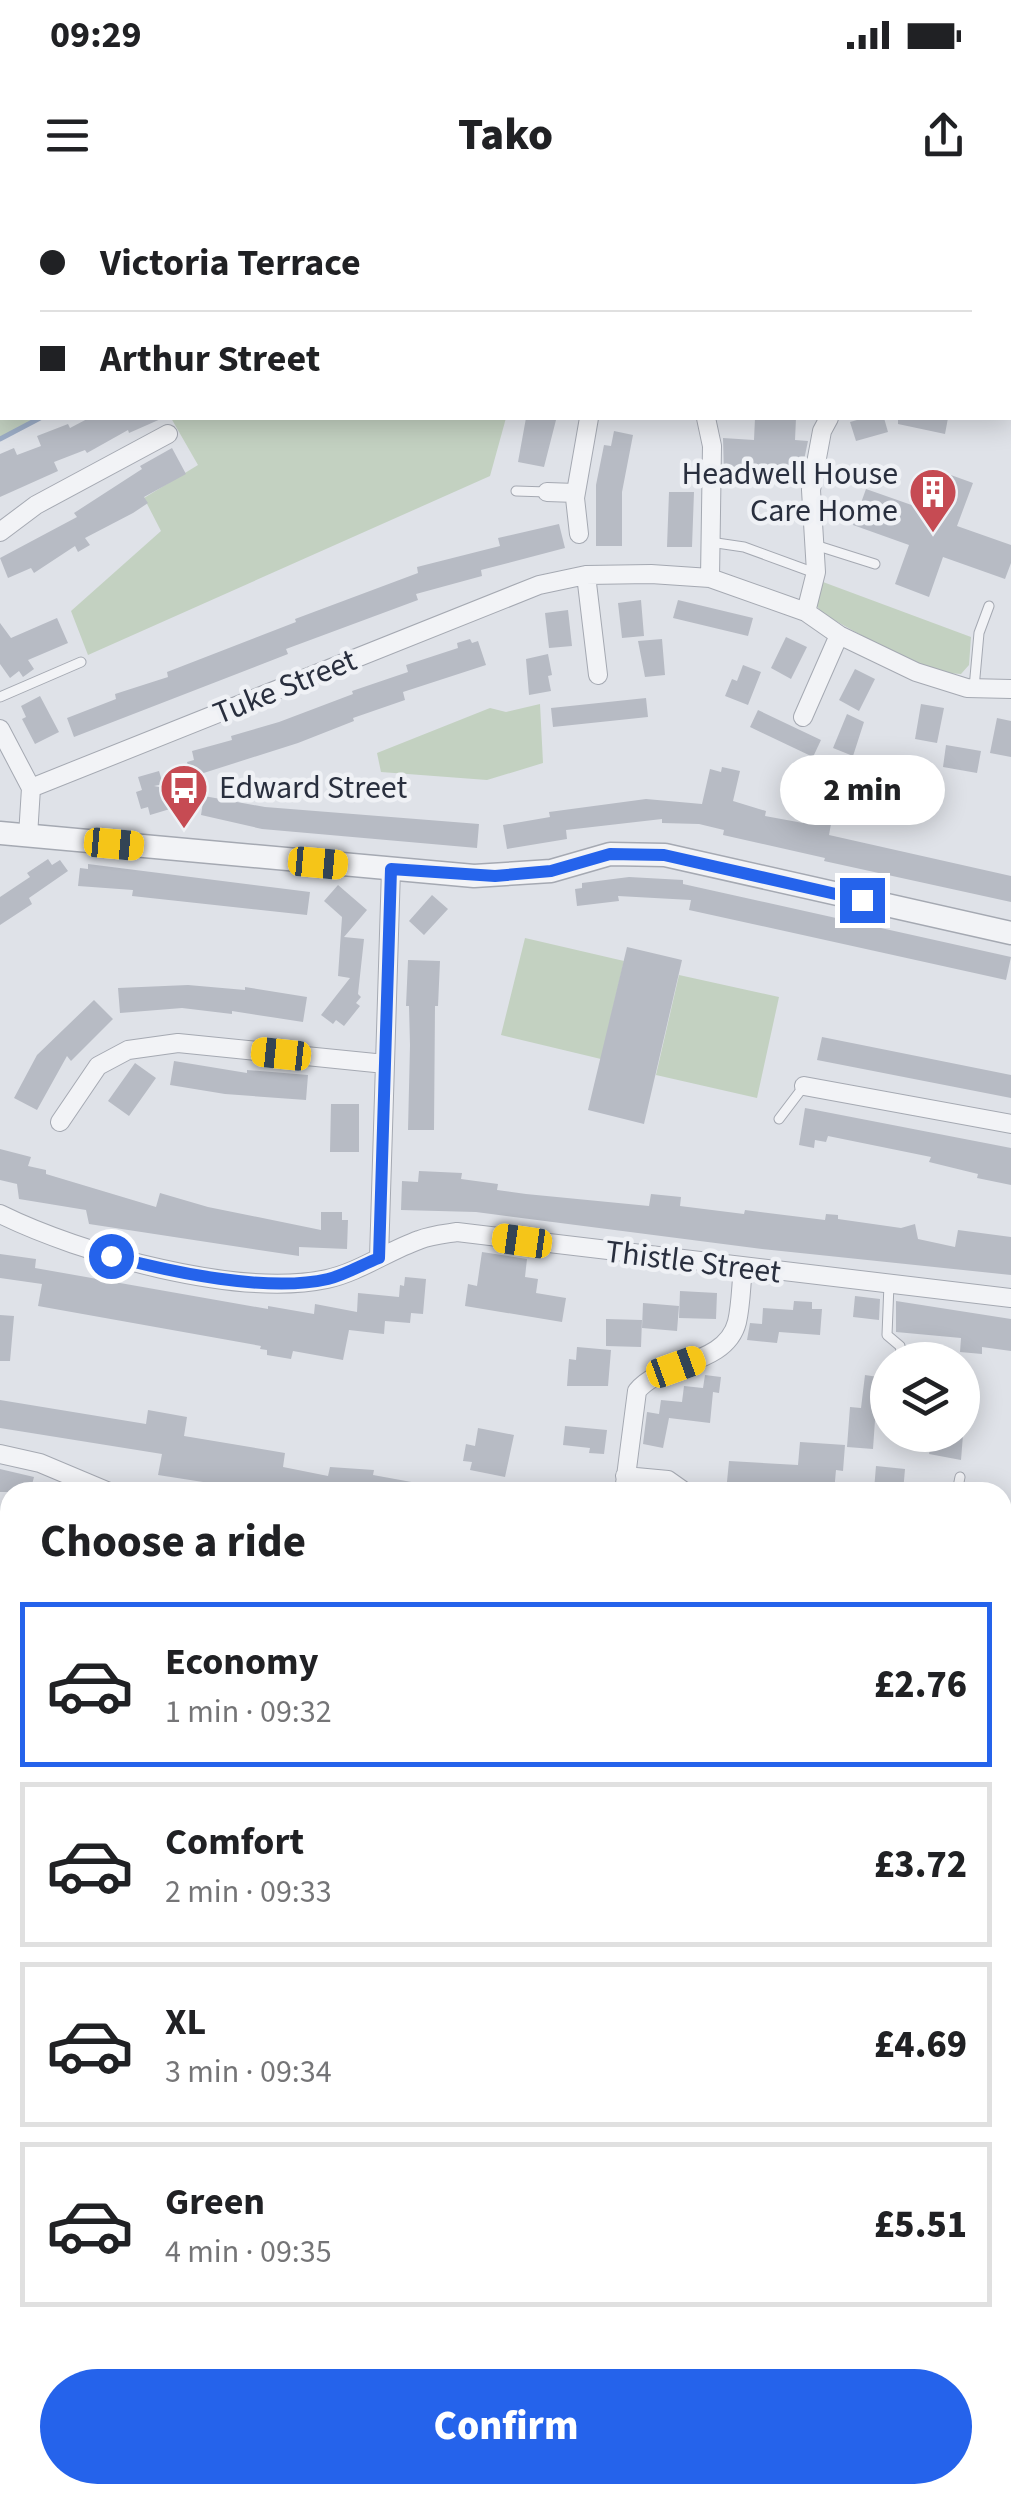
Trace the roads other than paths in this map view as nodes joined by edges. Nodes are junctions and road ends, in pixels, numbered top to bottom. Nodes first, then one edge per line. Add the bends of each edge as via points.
1 (589, 420) edge
2 (706, 420) edge
3 (828, 420) edge
4 (168, 434) dead end
5 (516, 491) dead end
6 (547, 492) joint
7 (576, 493) junction
8 (0, 532) edge
9 (579, 534) dead end
10 (710, 542) junction
11 (814, 544) junction
12 (875, 564) dead end
13 (815, 573) dead end
14 (586, 575) junction
15 (710, 578) junction
16 (990, 606) dead end
17 (806, 612) junction
18 (840, 635) junction
19 (81, 662) dead end
20 (598, 675) dead end
21 (974, 688) junction
22 (1011, 689) edge
23 (0, 697) edge
24 (803, 717) dead end
25 (0, 729) edge
26 (31, 788) junction
27 (0, 834) edge
28 (28, 836) junction
29 (391, 869) junction
30 (1011, 933) edge
31 (385, 1064) junction
32 (804, 1086) joint
33 (778, 1119) dead end
34 (60, 1122) dead end
35 (1011, 1124) edge
36 (0, 1214) edge
37 (379, 1258) junction
38 (743, 1268) junction
39 (889, 1284) junction
40 (1011, 1298) edge
41 (895, 1342) edge
42 (0, 1454) edge
43 (960, 1477) dead end
44 (85, 1482) edge
45 (625, 1482) edge
46 (646, 1482) edge
47 (671, 1482) edge
48 (959, 1482) edge

1 - 7 street
2 - 10 street
3 - 11 street via 811,490
4 - 8 street via 36,504
5 - 6 lane
6 - 7 street
7 - 9 street
10 - 13 lane
10 - 15 street
11 - 12 lane
11 - 17 street via 816,572
14 - 15 street, Tuke Street
14 - 20 street
14 - 26 street, Tuke Street via 539,585
15 - 17 street, Tuke Street
16 - 21 lane via 979,633
17 - 18 street, Tuke Street
18 - 21 street, Tuke Street via 916,672
18 - 24 street
19 - 23 lane
21 - 22 street, Tuke Street
25 - 26 street
26 - 28 street
27 - 28 street
28 - 29 street
29 - 30 street via 495,876 551,871 610,854 664,855
29 - 31 street
31 - 34 street via 178,1043 128,1050 98,1066
31 - 37 street
32 - 33 lane
32 - 35 street
36 - 37 street, Thistle Street via 138,1263 267,1284 328,1279
37 - 38 street, Thistle Street via 422,1238 456,1232
38 - 39 street, Thistle Street
38 - 45 street via 736,1326 726,1340 646,1380 637,1391
39 - 40 street, Thistle Street
39 - 41 lane via 886,1335
42 - 44 street
43 - 48 lane
46 - 47 street

